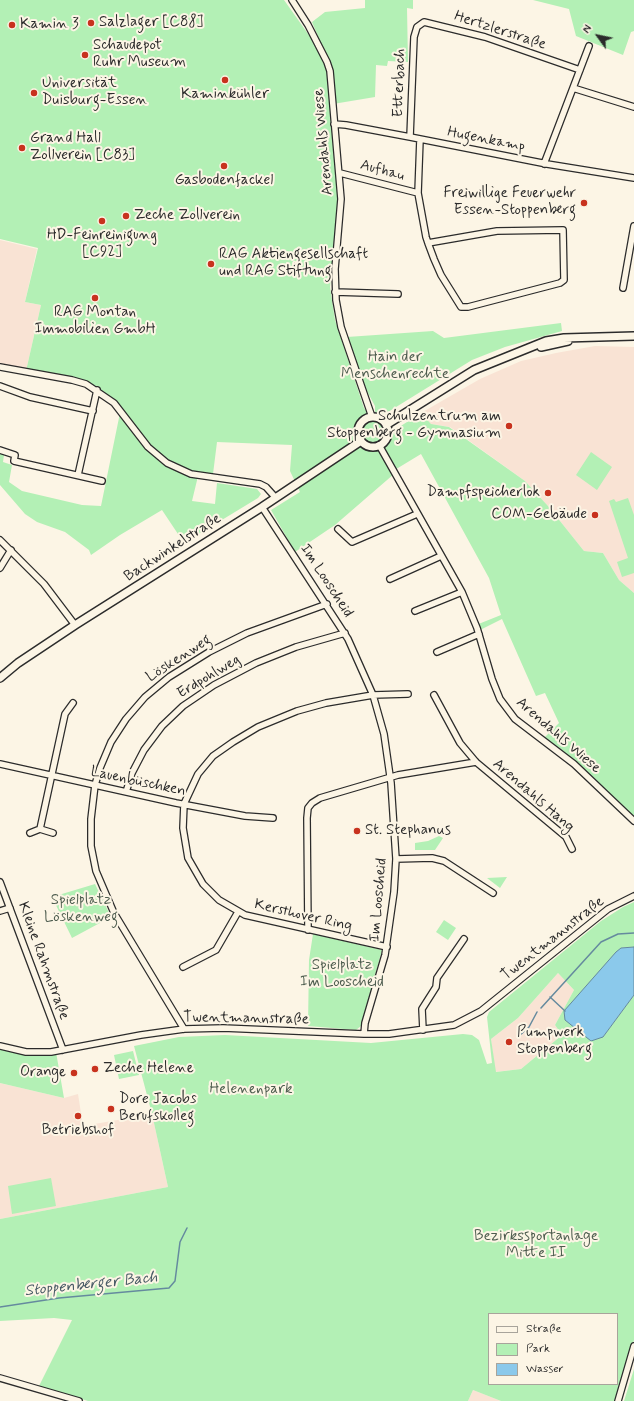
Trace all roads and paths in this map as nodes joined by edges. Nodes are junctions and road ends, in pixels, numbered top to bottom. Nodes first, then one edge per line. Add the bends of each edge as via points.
1 (292, 0) edge
2 (416, 30) joint
3 (589, 46) dead end
4 (580, 70) junction
5 (573, 88) junction
6 (634, 107) edge
7 (334, 124) junction
8 (410, 137) junction
9 (420, 139) junction
10 (544, 164) junction
11 (340, 173) junction
12 (634, 178) edge
13 (418, 193) junction
14 (634, 226) edge
15 (428, 243) junction
16 (623, 288) dead end
17 (335, 292) junction
18 (398, 294) dead end
19 (634, 336) edge
20 (0, 367) edge
21 (0, 386) edge
22 (97, 390) junction
23 (93, 411) junction
24 (372, 417) junction
25 (386, 425) junction
26 (361, 441) junction
27 (379, 445) junction
28 (0, 450) edge
29 (78, 475) junction
30 (102, 481) dead end
31 (275, 498) junction
32 (262, 506) junction
33 (417, 514) junction
34 (338, 529) dead end
35 (0, 540) edge
36 (11, 550) junction
37 (441, 556) junction
38 (0, 568) edge
39 (390, 579) dead end
40 (462, 592) junction
41 (327, 604) junction
42 (415, 611) dead end
43 (75, 625) junction
44 (345, 633) junction
45 (479, 634) junction
46 (437, 652) dead end
47 (0, 678) edge
48 (408, 694) dead end
49 (372, 695) junction
50 (434, 695) dead end
51 (73, 702) dead end
52 (476, 762) junction
53 (0, 764) edge
54 (52, 775) junction
55 (391, 777) junction
56 (95, 785) junction
57 (126, 792) junction
58 (184, 804) junction
59 (273, 818) dead end
60 (634, 821) edge
61 (40, 829) junction
62 (30, 833) dead end
63 (54, 833) dead end
64 (572, 849) dead end
65 (396, 859) junction
66 (0, 882) edge
67 (493, 893) dead end
68 (634, 896) edge
69 (10, 908) junction
70 (0, 911) edge
71 (238, 912) junction
72 (308, 930) junction
73 (464, 939) dead end
74 (387, 947) junction
75 (183, 967) dead end
76 (184, 1029) junction
77 (423, 1030) junction
78 (364, 1034) junction
79 (0, 1046) edge
80 (63, 1050) junction
81 (634, 1346) edge
82 (0, 1378) edge
83 (80, 1401) edge
84 (618, 1401) edge

1 - 7 street, Arendahls Wiese via 327,62
2 - 4 street, Hertzlerstraße via 424,22 465,31
2 - 8 street, Etterbach
3 - 4 street
4 - 5 street
5 - 6 street
5 - 10 street
7 - 8 street, Hugenkamp
7 - 11 street, Arendahls Wiese
8 - 9 street, Hugenkamp
9 - 10 street, Hugenkamp
9 - 13 street
10 - 12 street, Hugenkamp
11 - 13 street, Aufhau
11 - 17 street, Arendahls Wiese via 342,208
13 - 15 street
14 - 16 street
15 - 15 street via 497,232 563,230 563,281 463,307 441,275
17 - 18 street
17 - 24 street, Arendahls Wiese via 341,327
19 - 25 main road via 574,338 560,344 537,347 508,356 474,370
20 - 22 street via 72,380
21 - 23 street via 30,397
22 - 23 street
22 - 31 street via 119,408 148,446 167,463 191,474 260,484
23 - 29 street
24 - 25 main road via 380,419
24 - 26 main road via 360,425 358,433
25 - 27 main road via 387,435
26 - 27 main road via 369,446
26 - 31 main road, Backwinkelstraße
27 - 33 street, Arendahls Wiese
28 - 29 street via 15,455 14,461
29 - 30 street
31 - 32 main road, Backwinkelstraße
32 - 41 street, Im Looscheid
32 - 43 main road, Backwinkelstraße
33 - 34 street via 352,542
33 - 37 street, Arendahls Wiese
35 - 36 street
36 - 38 street
36 - 43 street via 44,584
37 - 39 street
37 - 40 street, Arendahls Wiese
40 - 42 street
40 - 45 street, Arendahls Wiese
41 - 44 street, Im Looscheid
41 - 56 street, Löskenweg via 226,643 182,668 156,687 119,729 105,755
43 - 47 main road, Backwinkelstraße
44 - 49 street, Im Looscheid
44 - 57 street, Erdpohlweg via 296,647 256,663 214,685 183,706 162,726 144,750
45 - 46 street
45 - 60 street, Arendahls Wiese via 495,688 507,710 574,764
48 - 49 street
49 - 55 street, Im Looscheid via 384,734
49 - 58 street, Kersthover Ring via 311,707 269,722 244,735 223,748 205,765 192,784
50 - 52 street, Arendahls Hang via 460,743
51 - 54 street via 65,714
52 - 55 street, Arendahls Hang
52 - 64 street, Arendahls Hang via 566,837
53 - 54 street, Lauenbüschken
54 - 56 street, Lauenbüschken
54 - 61 street
55 - 65 street, Im Looscheid
55 - 72 street, Arendahls Hang via 320,798 308,808
56 - 57 street, Lauenbüschken
56 - 76 street, Löskenweg via 91,834 93,859 99,881 114,913
57 - 58 street, Lauenbüschken
58 - 59 street, Lauenbüschken via 246,816
58 - 71 street, Kersthover Ring via 184,843 195,872 210,892
61 - 62 street
61 - 63 street
65 - 67 street via 432,858 444,861
65 - 74 street, Im Looscheid
66 - 69 street, Kleine Rahmstraße
68 - 77 street, Twentmannstraße via 608,909 473,1016 454,1025
69 - 70 street
69 - 80 street, Kleine Rahmstraße
71 - 72 street, Kersthover Ring
71 - 75 street, Kersthover Ring via 216,950
72 - 74 street, Kersthover Ring
73 - 77 street via 437,978 436,987 422,1009
74 - 78 street, Im Looscheid
76 - 78 street, Twentmannstraße via 223,1028
76 - 80 street, Twentmannstraße
77 - 78 street, Twentmannstraße
79 - 80 street, Twentmannstraße via 33,1053
81 - 84 street
82 - 83 street

